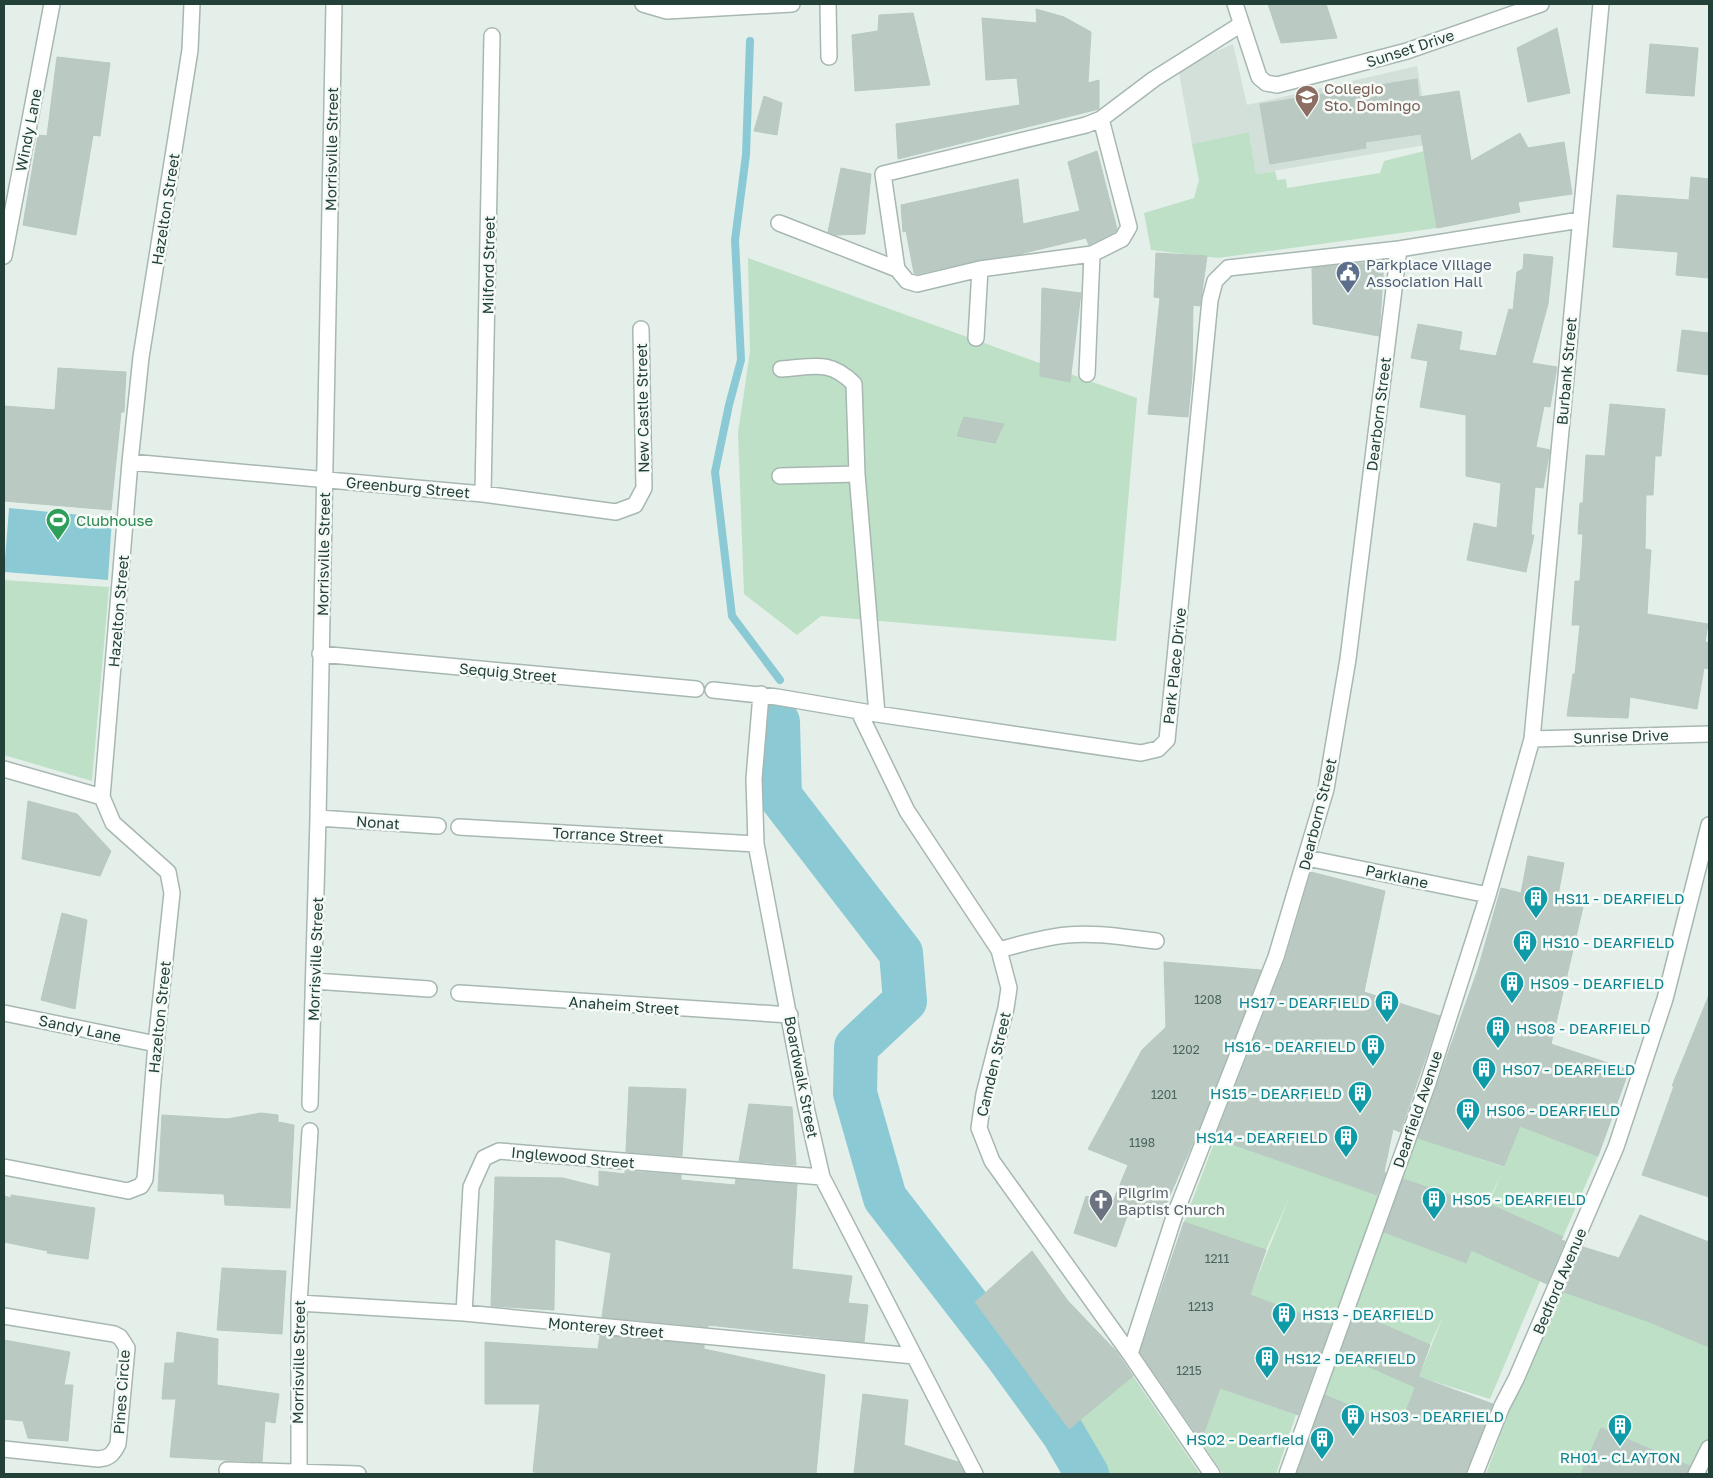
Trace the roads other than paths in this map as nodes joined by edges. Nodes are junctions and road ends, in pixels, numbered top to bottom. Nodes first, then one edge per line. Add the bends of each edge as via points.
1 (52, 4) edge
2 (192, 4) edge
3 (334, 4) edge
4 (643, 4) edge
5 (792, 4) edge
6 (828, 4) edge
7 (1235, 4) edge
8 (1541, 4) edge
9 (1601, 4) edge
10 (667, 7) edge
11 (1240, 25) junction
12 (492, 36) dead end
13 (829, 57) dead end
14 (1101, 119) junction
15 (1580, 220) junction
16 (779, 223) dead end
17 (1398, 248) junction
18 (1092, 254) junction
19 (4, 256) edge
20 (980, 268) junction
21 (897, 269) junction
22 (641, 329) dead end
23 (976, 338) dead end
24 (781, 369) dead end
25 (1087, 374) dead end
26 (130, 462) junction
27 (857, 474) junction
28 (780, 476) dead end
29 (324, 478) junction
30 (644, 488) joint
31 (483, 494) junction
32 (320, 654) junction
33 (696, 690) dead end
34 (713, 690) dead end
35 (762, 694) junction
36 (859, 712) junction
37 (877, 714) junction
38 (1709, 734) edge
39 (1532, 739) junction
40 (4, 769) edge
41 (102, 797) junction
42 (318, 818) junction
43 (1709, 825) edge
44 (438, 826) dead end
45 (459, 827) dead end
46 (756, 844) junction
47 (1307, 858) junction
48 (1488, 895) junction
49 (1156, 941) dead end
50 (999, 950) junction
51 (314, 981) junction
52 (429, 990) dead end
53 (459, 992) dead end
54 (4, 1012) edge
55 (790, 1015) junction
56 (156, 1044) junction
57 (310, 1104) dead end
58 (310, 1132) dead end
59 (4, 1167) edge
60 (822, 1177) junction
61 (299, 1303) junction
62 (464, 1313) junction
63 (4, 1316) edge
64 (1130, 1354) junction
65 (914, 1356) junction
66 (1709, 1448) edge
67 (4, 1449) edge
68 (227, 1470) dead end
69 (299, 1473) junction
70 (358, 1474) edge
71 (975, 1474) edge
72 (1212, 1474) edge
73 (1287, 1474) edge
74 (1475, 1474) edge
75 (1696, 1474) edge

1 - 19 street, Windy Lane
2 - 26 street, Hazelton Street via 190,50 141,356
3 - 29 street, Morrisville Street
4 - 10 street
5 - 10 street
6 - 13 street
7 - 11 street
8 - 11 street, Sunset Drive via 1407,51 1277,85 1259,78
9 - 15 street, Burbank Street
11 - 14 street via 1154,79
12 - 31 street, Milford Street
14 - 18 street via 1129,227 1122,239
14 - 21 street via 883,174
15 - 17 street, Park Place Drive
15 - 39 street, Burbank Street
16 - 21 street
17 - 37 street, Park Place Drive via 1228,268 1215,281 1210,300 1167,740 1158,749 1141,753
17 - 47 street, Dearborn Street via 1348,659 1326,789
18 - 20 street
18 - 25 street
20 - 21 street via 917,284 907,281
20 - 23 street
22 - 30 street, New Castle Street
24 - 27 street via 828,366 842,371 854,384
26 - 29 street, Greenburg Street
26 - 41 street, Hazelton Street
27 - 28 street
27 - 37 street
29 - 31 street, Greenburg Street
29 - 32 street, Morrisville Street
30 - 31 street, Greenburg Street via 636,505 616,512
32 - 33 street, Sequig Street
32 - 42 street, Morrisville Street
34 - 35 street
35 - 36 street, Park Place Drive
35 - 46 street, Boardwalk Street via 754,779
36 - 37 street, Park Place Drive
36 - 50 street, Camden Street via 907,811
38 - 39 street, Sunrise Drive
39 - 48 street, Dearfield Avenue
40 - 41 street
41 - 56 street, Hazelton Street via 113,823 168,872 171,881
42 - 44 street, Nonat
42 - 51 street, Morrisville Street
43 - 74 street, Bedford Avenue via 1665,999 1616,1147
45 - 46 street, Torrance Street
46 - 55 street, Boardwalk Street
47 - 48 street, Parklane
47 - 64 street, Dearborn Street via 1276,957 1174,1217
48 - 73 street, Dearfield Avenue via 1428,1083
49 - 50 street via 1069,935 1038,939
50 - 64 street, Camden Street via 1009,988 979,1128 992,1161
51 - 52 street
51 - 57 street, Morrisville Street
53 - 55 street, Anaheim Street
54 - 56 street, Sandy Lane
55 - 60 street, Boardwalk Street
56 - 59 street, Hazelton Street via 145,1179 135,1190
58 - 61 street, Morrisville Street
60 - 62 street, Inglewood Street via 499,1151 484,1158 471,1187
60 - 65 street, Boardwalk Street
61 - 62 street, Monterey Street
61 - 69 street, Morrisville Street
62 - 65 street, Monterey Street
63 - 67 street, Pines Circle via 114,1334 120,1337 126,1348 118,1444 114,1453 98,1459
64 - 72 street, Camden Street
65 - 71 street, Boardwalk Street
66 - 75 street
68 - 69 street
69 - 70 street

